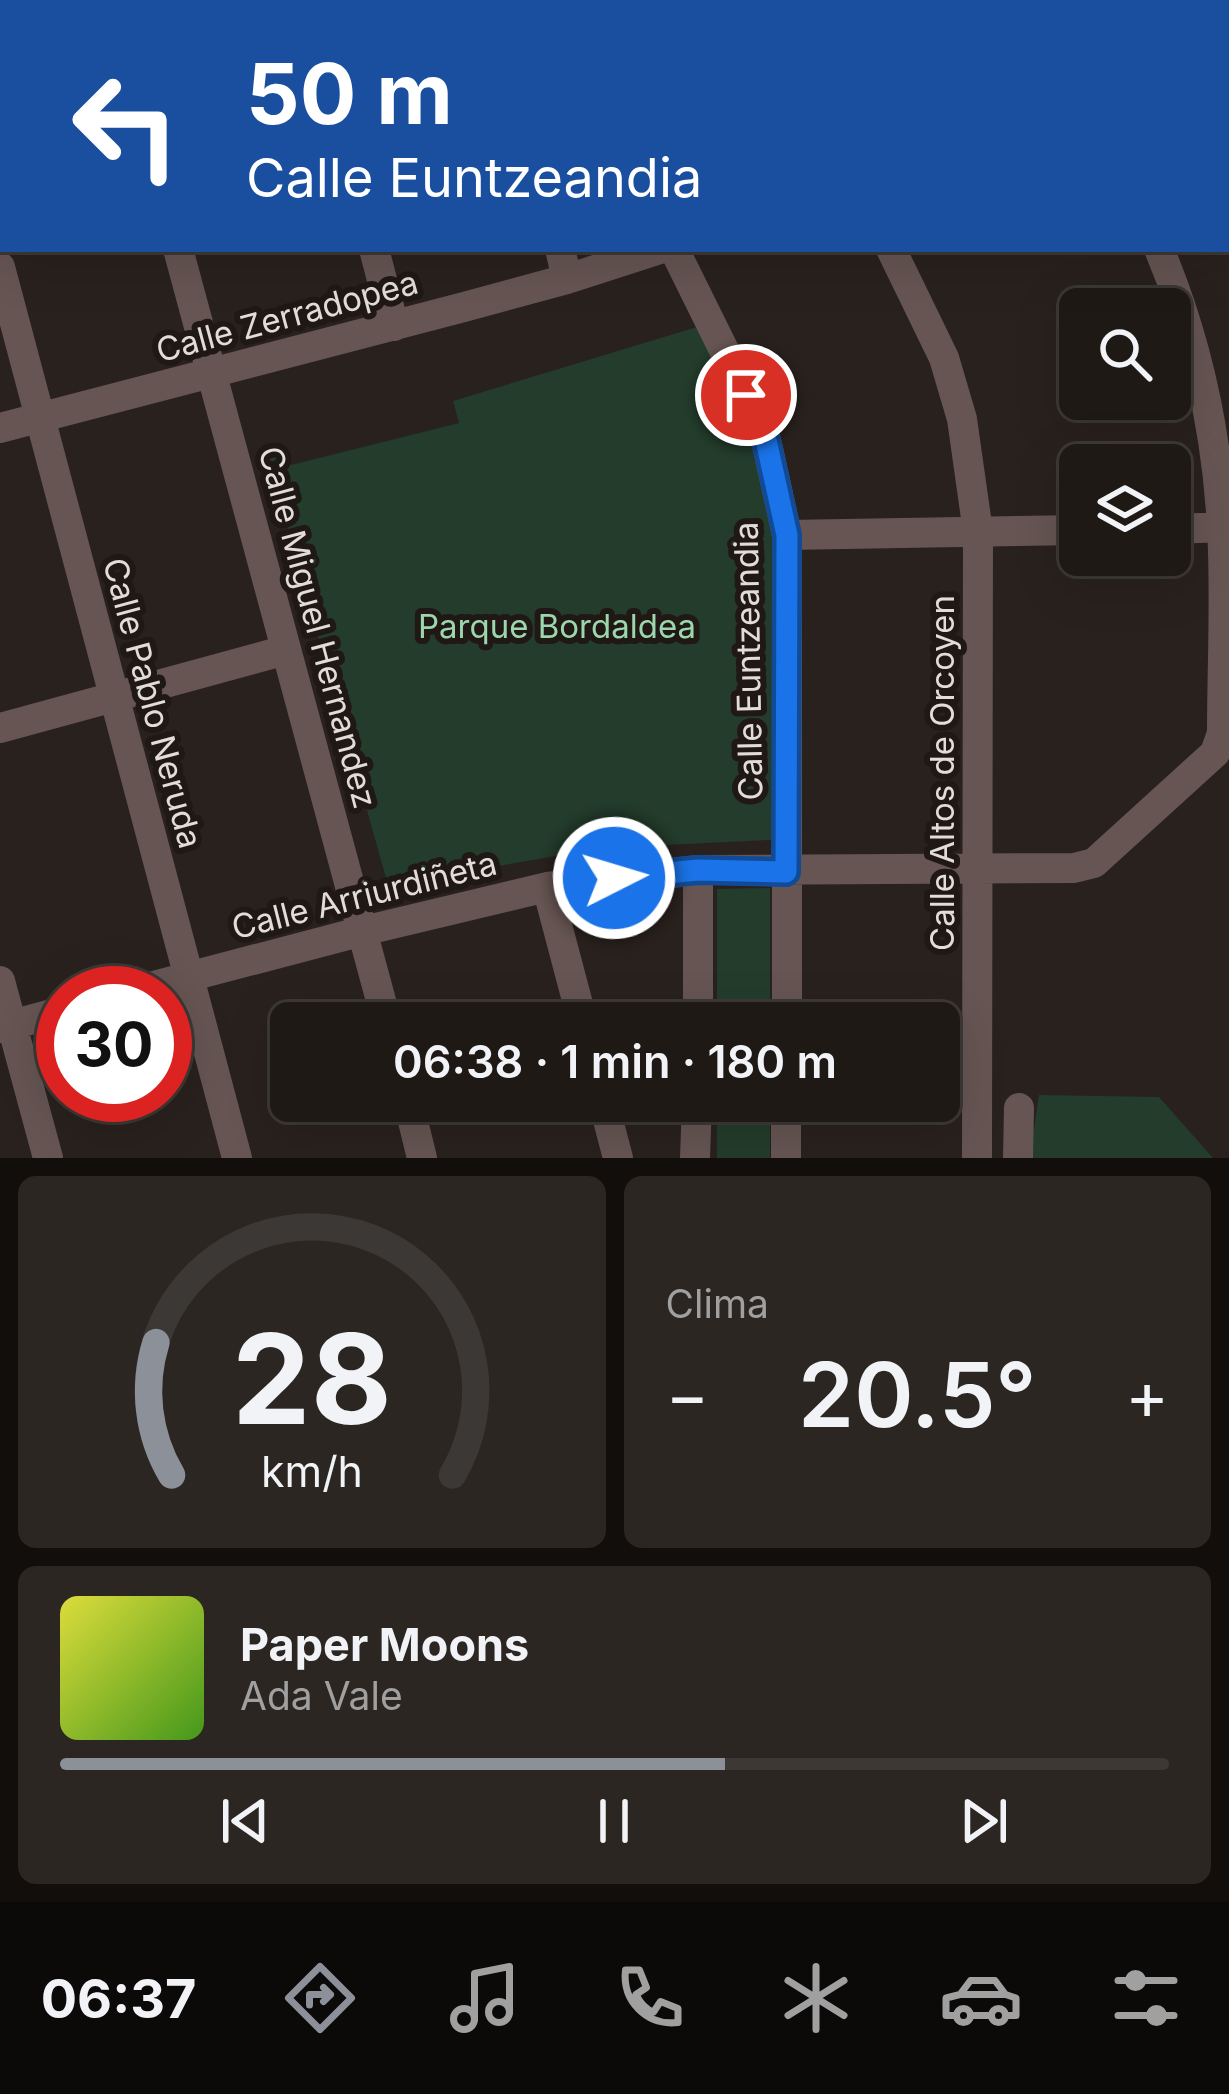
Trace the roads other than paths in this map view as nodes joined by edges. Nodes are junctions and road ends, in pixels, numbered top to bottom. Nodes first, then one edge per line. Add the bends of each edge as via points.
1 (179, 252) edge
2 (375, 252) edge
3 (641, 252) edge
4 (675, 252) edge
5 (892, 252) edge
6 (1160, 252) edge
7 (564, 264) edge
8 (0, 267) edge
9 (394, 326) junction
10 (212, 373) junction
11 (40, 418) junction
12 (0, 428) edge
13 (1226, 528) edge
14 (1191, 529) edge
15 (1059, 530) edge
16 (979, 532) junction
17 (787, 535) junction
18 (286, 650) junction
19 (114, 697) junction
20 (0, 728) edge
21 (978, 868) junction
22 (698, 870) junction
23 (786, 872) junction
24 (547, 886) junction
25 (363, 931) junction
26 (184, 966) edge
27 (192, 976) edge
28 (0, 981) edge
29 (192, 995) edge
30 (382, 1002) edge
31 (577, 1002) edge
32 (698, 1002) edge
33 (787, 1002) edge
34 (36, 1018) edge
35 (6, 1026) edge
36 (1019, 1108) dead end
37 (413, 1122) edge
38 (609, 1122) edge
39 (696, 1122) edge
40 (786, 1122) edge
41 (48, 1158) edge
42 (237, 1158) edge
43 (422, 1158) edge
44 (618, 1158) edge
45 (695, 1158) edge
46 (786, 1158) edge
47 (977, 1158) edge
48 (1018, 1158) edge

1 - 10 street, Calle Miguel Hernandez
2 - 9 street
3 - 7 street, Calle Zerradopea
4 - 17 street, Calle Euntzeandia via 764,431
5 - 16 street, Calle Altos de Orcoyen via 944,358
6 - 13 street, Calle Arriurdiñeta via 1201,376
7 - 9 street, Calle Zerradopea
8 - 11 street, Calle Pablo Neruda
9 - 10 street, Calle Zerradopea
10 - 11 street, Calle Zerradopea
10 - 18 street, Calle Miguel Hernandez
11 - 12 street, Calle Zerradopea
11 - 19 street, Calle Pablo Neruda
13 - 14 street
13 - 21 street, Calle Arriurdiñeta via 1222,733 1215,753 1094,863
15 - 16 street
16 - 17 street
16 - 21 street, Calle Altos de Orcoyen
17 - 23 street, Calle Euntzeandia
18 - 19 street
18 - 25 street, Calle Miguel Hernandez
19 - 20 street
19 - 26 street, Calle Pablo Neruda
21 - 23 street, Calle Arriurdiñeta
21 - 47 street, Calle Altos de Orcoyen
22 - 23 street, Calle Arriurdiñeta
22 - 24 street, Calle Arriurdiñeta
22 - 32 street
23 - 33 street, Calle Euntzeandia
24 - 25 street, Calle Arriurdiñeta
24 - 31 street
25 - 27 street, Calle Arriurdiñeta
25 - 30 street, Calle Miguel Hernandez
28 - 35 street
29 - 42 street, Calle Pablo Neruda
34 - 35 street
35 - 41 street
36 - 48 street
37 - 43 street
38 - 44 street
39 - 45 street
40 - 46 street

